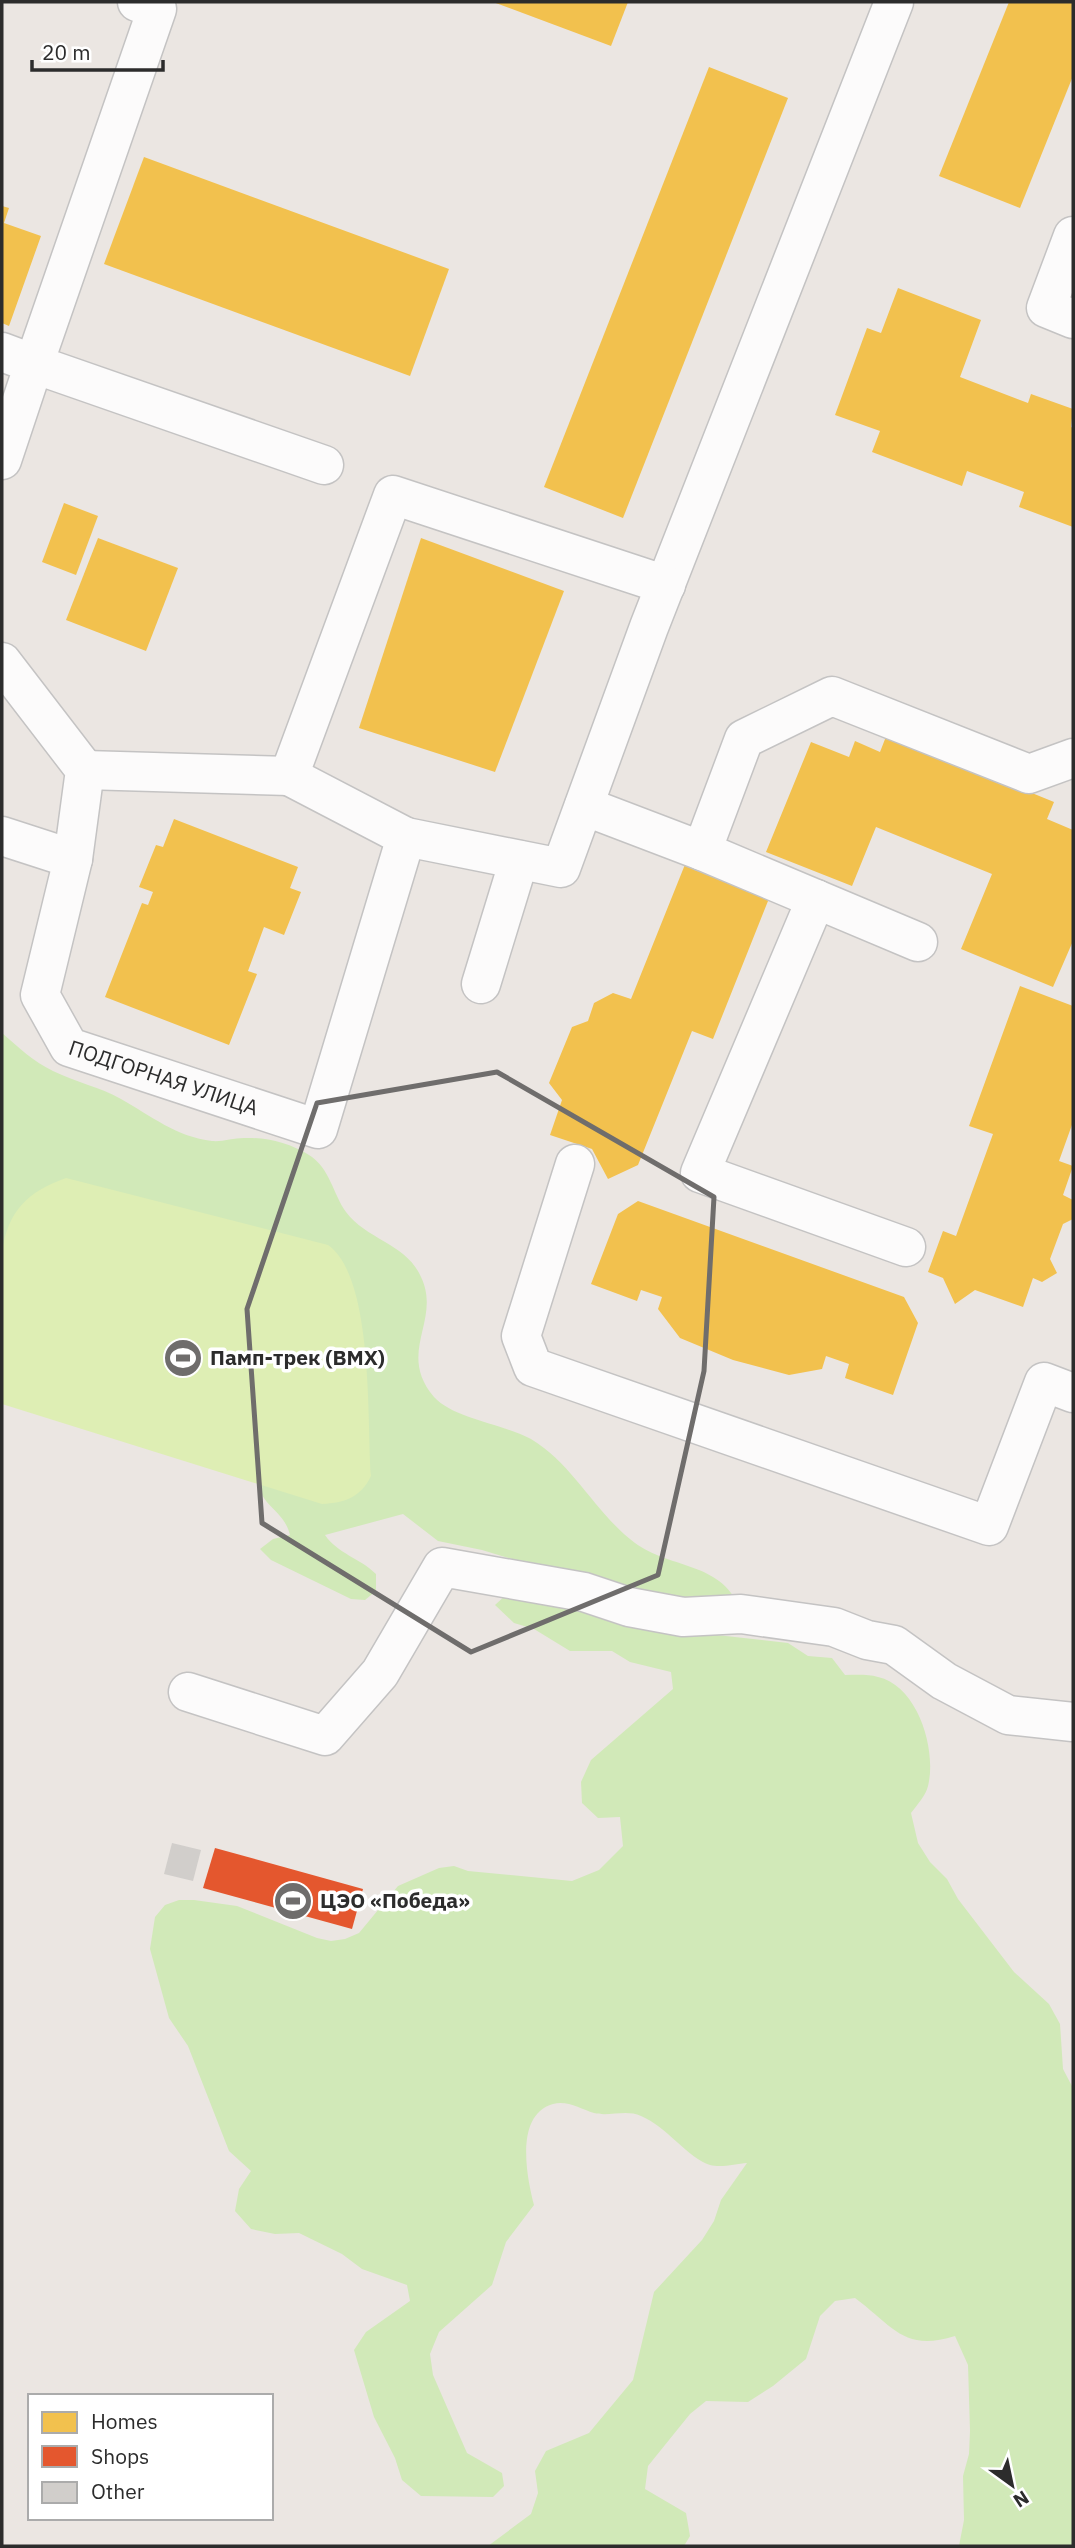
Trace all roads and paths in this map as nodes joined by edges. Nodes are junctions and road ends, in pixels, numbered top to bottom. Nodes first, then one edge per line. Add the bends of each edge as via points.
1 (894, 2) edge
2 (151, 4) edge
3 (1073, 236) edge
4 (1073, 319) edge
5 (18, 358) edge
6 (2, 460) edge
7 (324, 465) dead end
8 (666, 584) junction
9 (2, 662) edge
10 (1073, 758) edge
11 (86, 769) junction
12 (289, 776) junction
13 (584, 806) junction
14 (2, 836) edge
15 (406, 837) junction
16 (702, 851) junction
17 (73, 859) junction
18 (519, 860) junction
19 (816, 899) junction
20 (918, 942) dead end
21 (481, 984) dead end
22 (575, 1164) dead end
23 (906, 1247) dead end
24 (1073, 1393) edge
25 (188, 1692) dead end
26 (1073, 1722) edge

1 - 8 street
2 - 5 street
3 - 4 street via 1046,308
5 - 6 street
5 - 7 street
8 - 12 street via 393,495
8 - 13 street
9 - 11 street
10 - 16 street via 1029,774 832,696 744,739
11 - 12 street
11 - 17 street, ПОДГОРНАЯ УЛИЦА
12 - 15 street
13 - 16 street
13 - 18 street via 561,868
14 - 17 street
15 - 17 street, ПОДГОРНАЯ УЛИЦА via 318,1129 69,1047 40,995
15 - 18 street
16 - 19 street
18 - 21 street
19 - 20 street
19 - 23 street via 700,1172
22 - 24 street via 522,1336 533,1367 989,1526 1044,1382
25 - 26 street via 325,1737 380,1673 442,1567 584,1592 629,1607 683,1616 741,1614 834,1627 894,1646 944,1681 1008,1715

